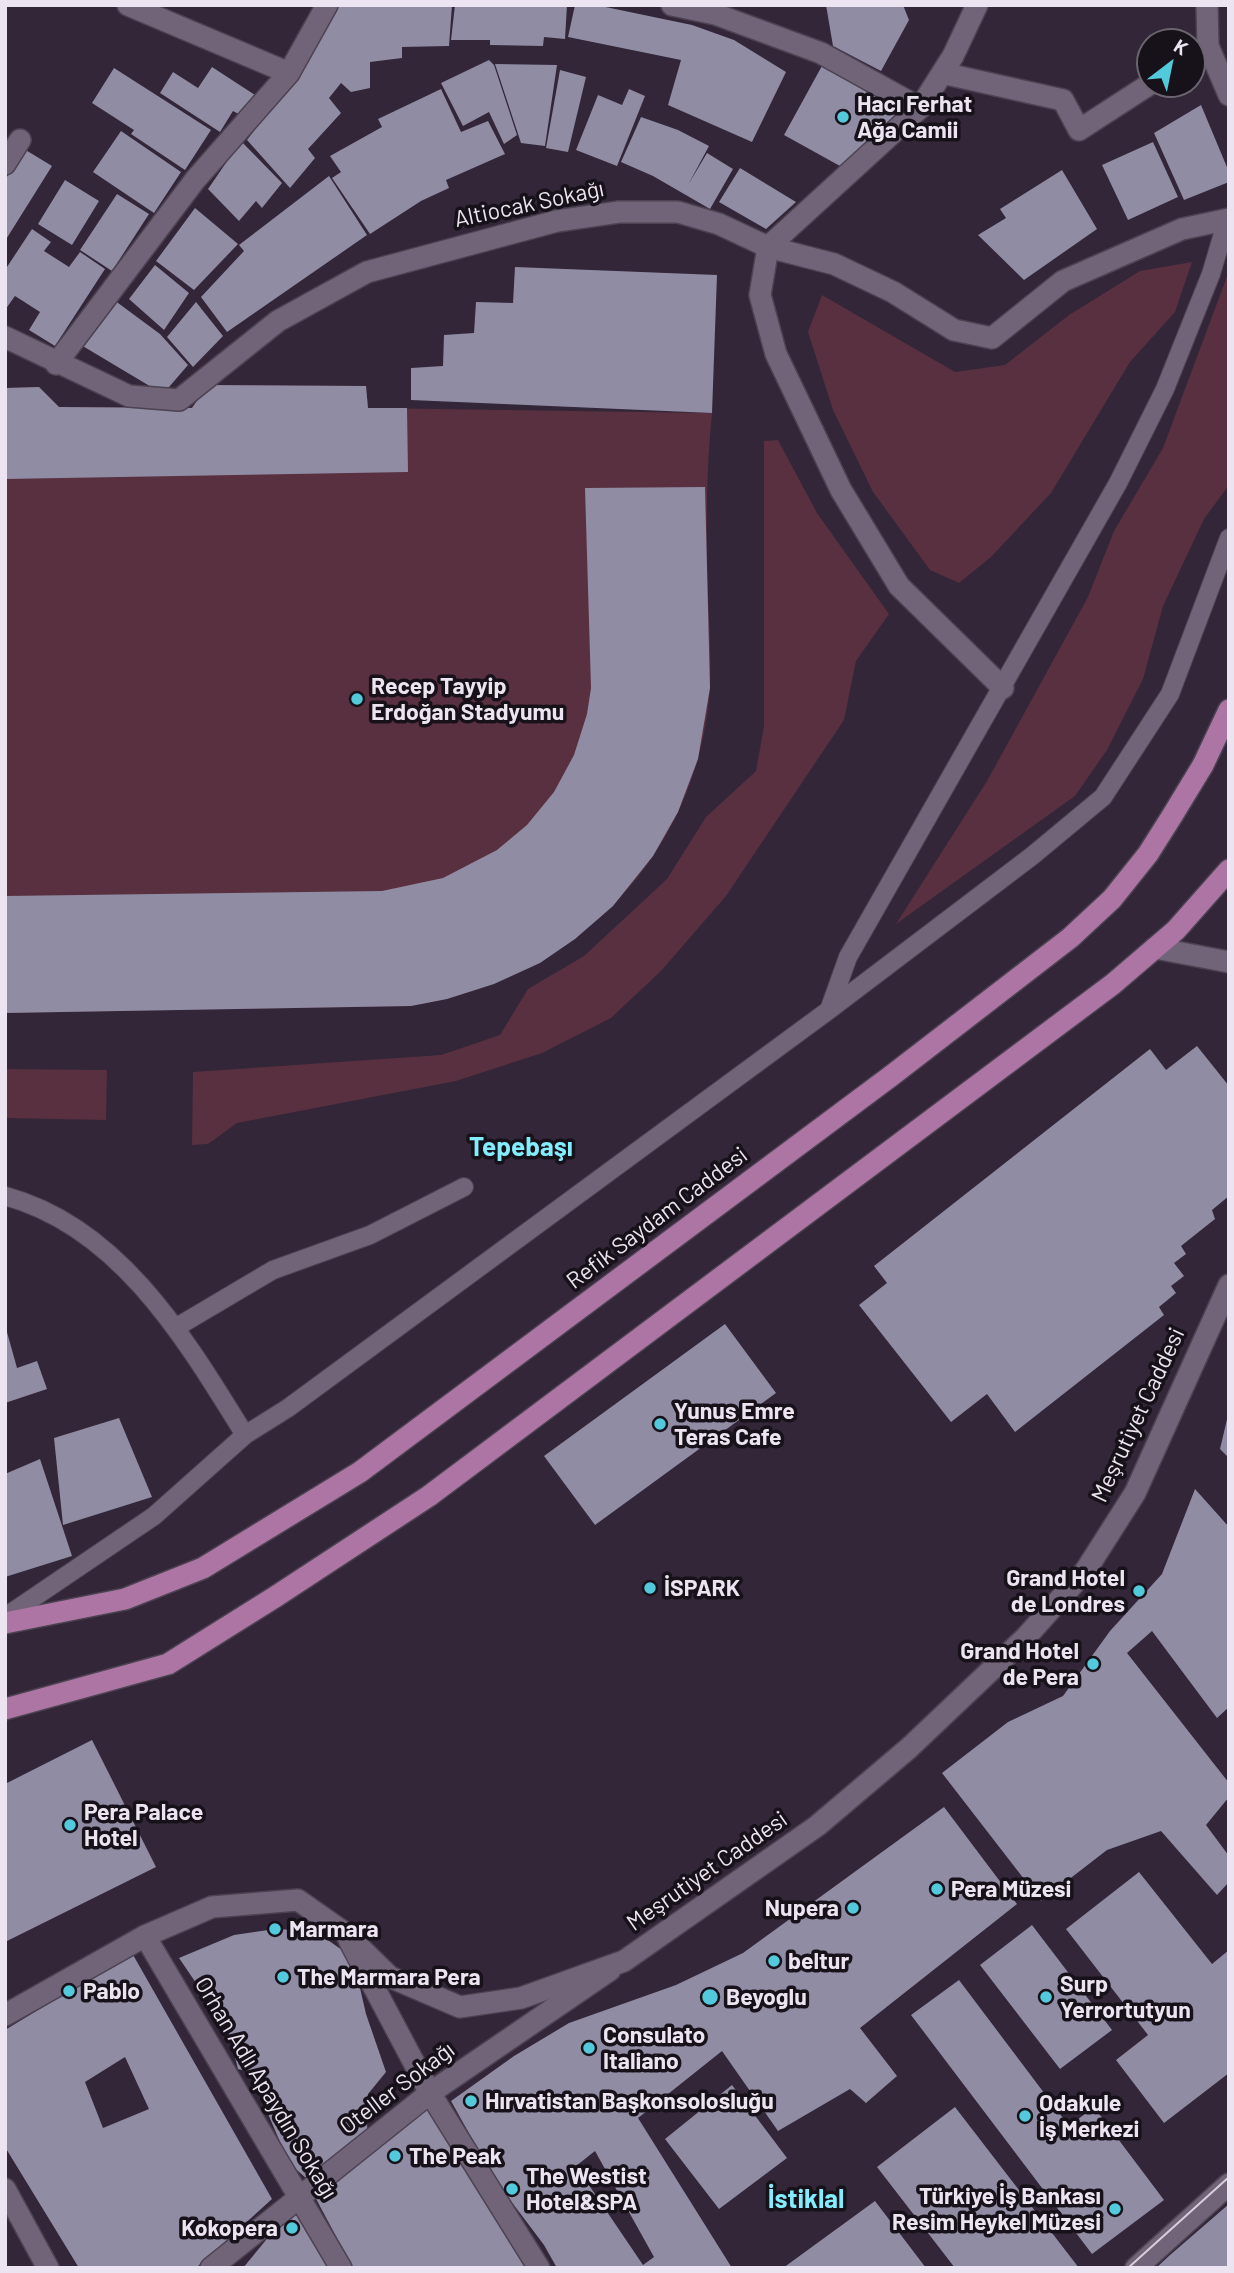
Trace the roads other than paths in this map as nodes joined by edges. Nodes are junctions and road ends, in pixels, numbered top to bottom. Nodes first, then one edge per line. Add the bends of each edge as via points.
1 (327, 5) edge
2 (672, 5) edge
3 (977, 5) edge
4 (1207, 5) edge
5 (134, 7) edge
6 (1204, 28) edge
7 (1206, 60) edge
8 (289, 73) junction
9 (942, 74) junction
10 (1136, 93) edge
11 (1229, 95) edge
12 (920, 108) junction
13 (20, 140) dead end
14 (5, 164) edge
15 (1228, 220) edge
16 (768, 247) junction
17 (5, 337) edge
18 (56, 364) junction
19 (1229, 538) edge
20 (1003, 688) junction
21 (1229, 710) edge
22 (1229, 870) edge
23 (1155, 948) junction
24 (1229, 962) edge
25 (829, 1010) junction
26 (464, 1187) dead end
27 (5, 1196) edge
28 (1229, 1285) edge
29 (175, 1328) junction
30 (245, 1435) junction
31 (5, 1616) edge
32 (5, 1623) edge
33 (5, 1709) edge
34 (345, 1933) junction
35 (145, 1936) junction
36 (624, 1961) junction
37 (5, 2015) edge
38 (430, 2093) junction
39 (1229, 2184) edge
40 (5, 2189) edge
41 (300, 2196) junction
42 (48, 2268) edge
43 (211, 2268) edge
44 (341, 2268) edge
45 (539, 2268) edge
46 (1136, 2268) edge

1 - 8 street
2 - 12 street via 715,14 821,53
3 - 9 street
4 - 6 street
5 - 8 street
7 - 11 street
8 - 18 street via 195,180
9 - 10 street via 1063,100 1079,130
9 - 12 street
12 - 16 street
13 - 14 street
15 - 16 street, Altiocak Sokağı via 1182,229 1063,281 992,338 954,330 893,292 834,264
15 - 20 lane via 1166,389
16 - 18 street, Altiocak Sokağı via 719,224 678,212 619,212 557,221 367,272 278,321 179,400 129,396
16 - 20 street via 760,295 776,354 841,490 899,586
17 - 18 street, Altiocak Sokağı
19 - 25 lane via 1170,694 1103,797
20 - 25 lane via 848,957
21 - 32 main road, Refik Saydam Caddesi via 1172,816 1112,899 985,1006 858,1101 372,1463 203,1568 125,1599
22 - 23 main road via 1194,912
23 - 24 street
23 - 33 main road via 429,1496 168,1664
25 - 30 lane
26 - 29 lane via 370,1235 273,1270
27 - 29 lane via 37,1205 100,1245
28 - 36 street, Meşrutiyet Caddesi via 1135,1493 1086,1570 1035,1627 909,1748 817,1826
29 - 30 lane
30 - 31 lane via 154,1516
34 - 35 street, Meşrutiyet Caddesi via 298,1899 212,1906
34 - 36 street, Meşrutiyet Caddesi via 390,1977 460,2007 521,1998
34 - 38 street
35 - 37 street, Meşrutiyet Caddesi
35 - 41 street, Orhan Adlı Apaydın Sokağı
36 - 38 street, Oteller Sokağı
38 - 41 street, Oteller Sokağı
38 - 45 street
39 - 46 street
40 - 42 street
41 - 43 street, Oteller Sokağı
41 - 44 street, Orhan Adlı Apaydın Sokağı

